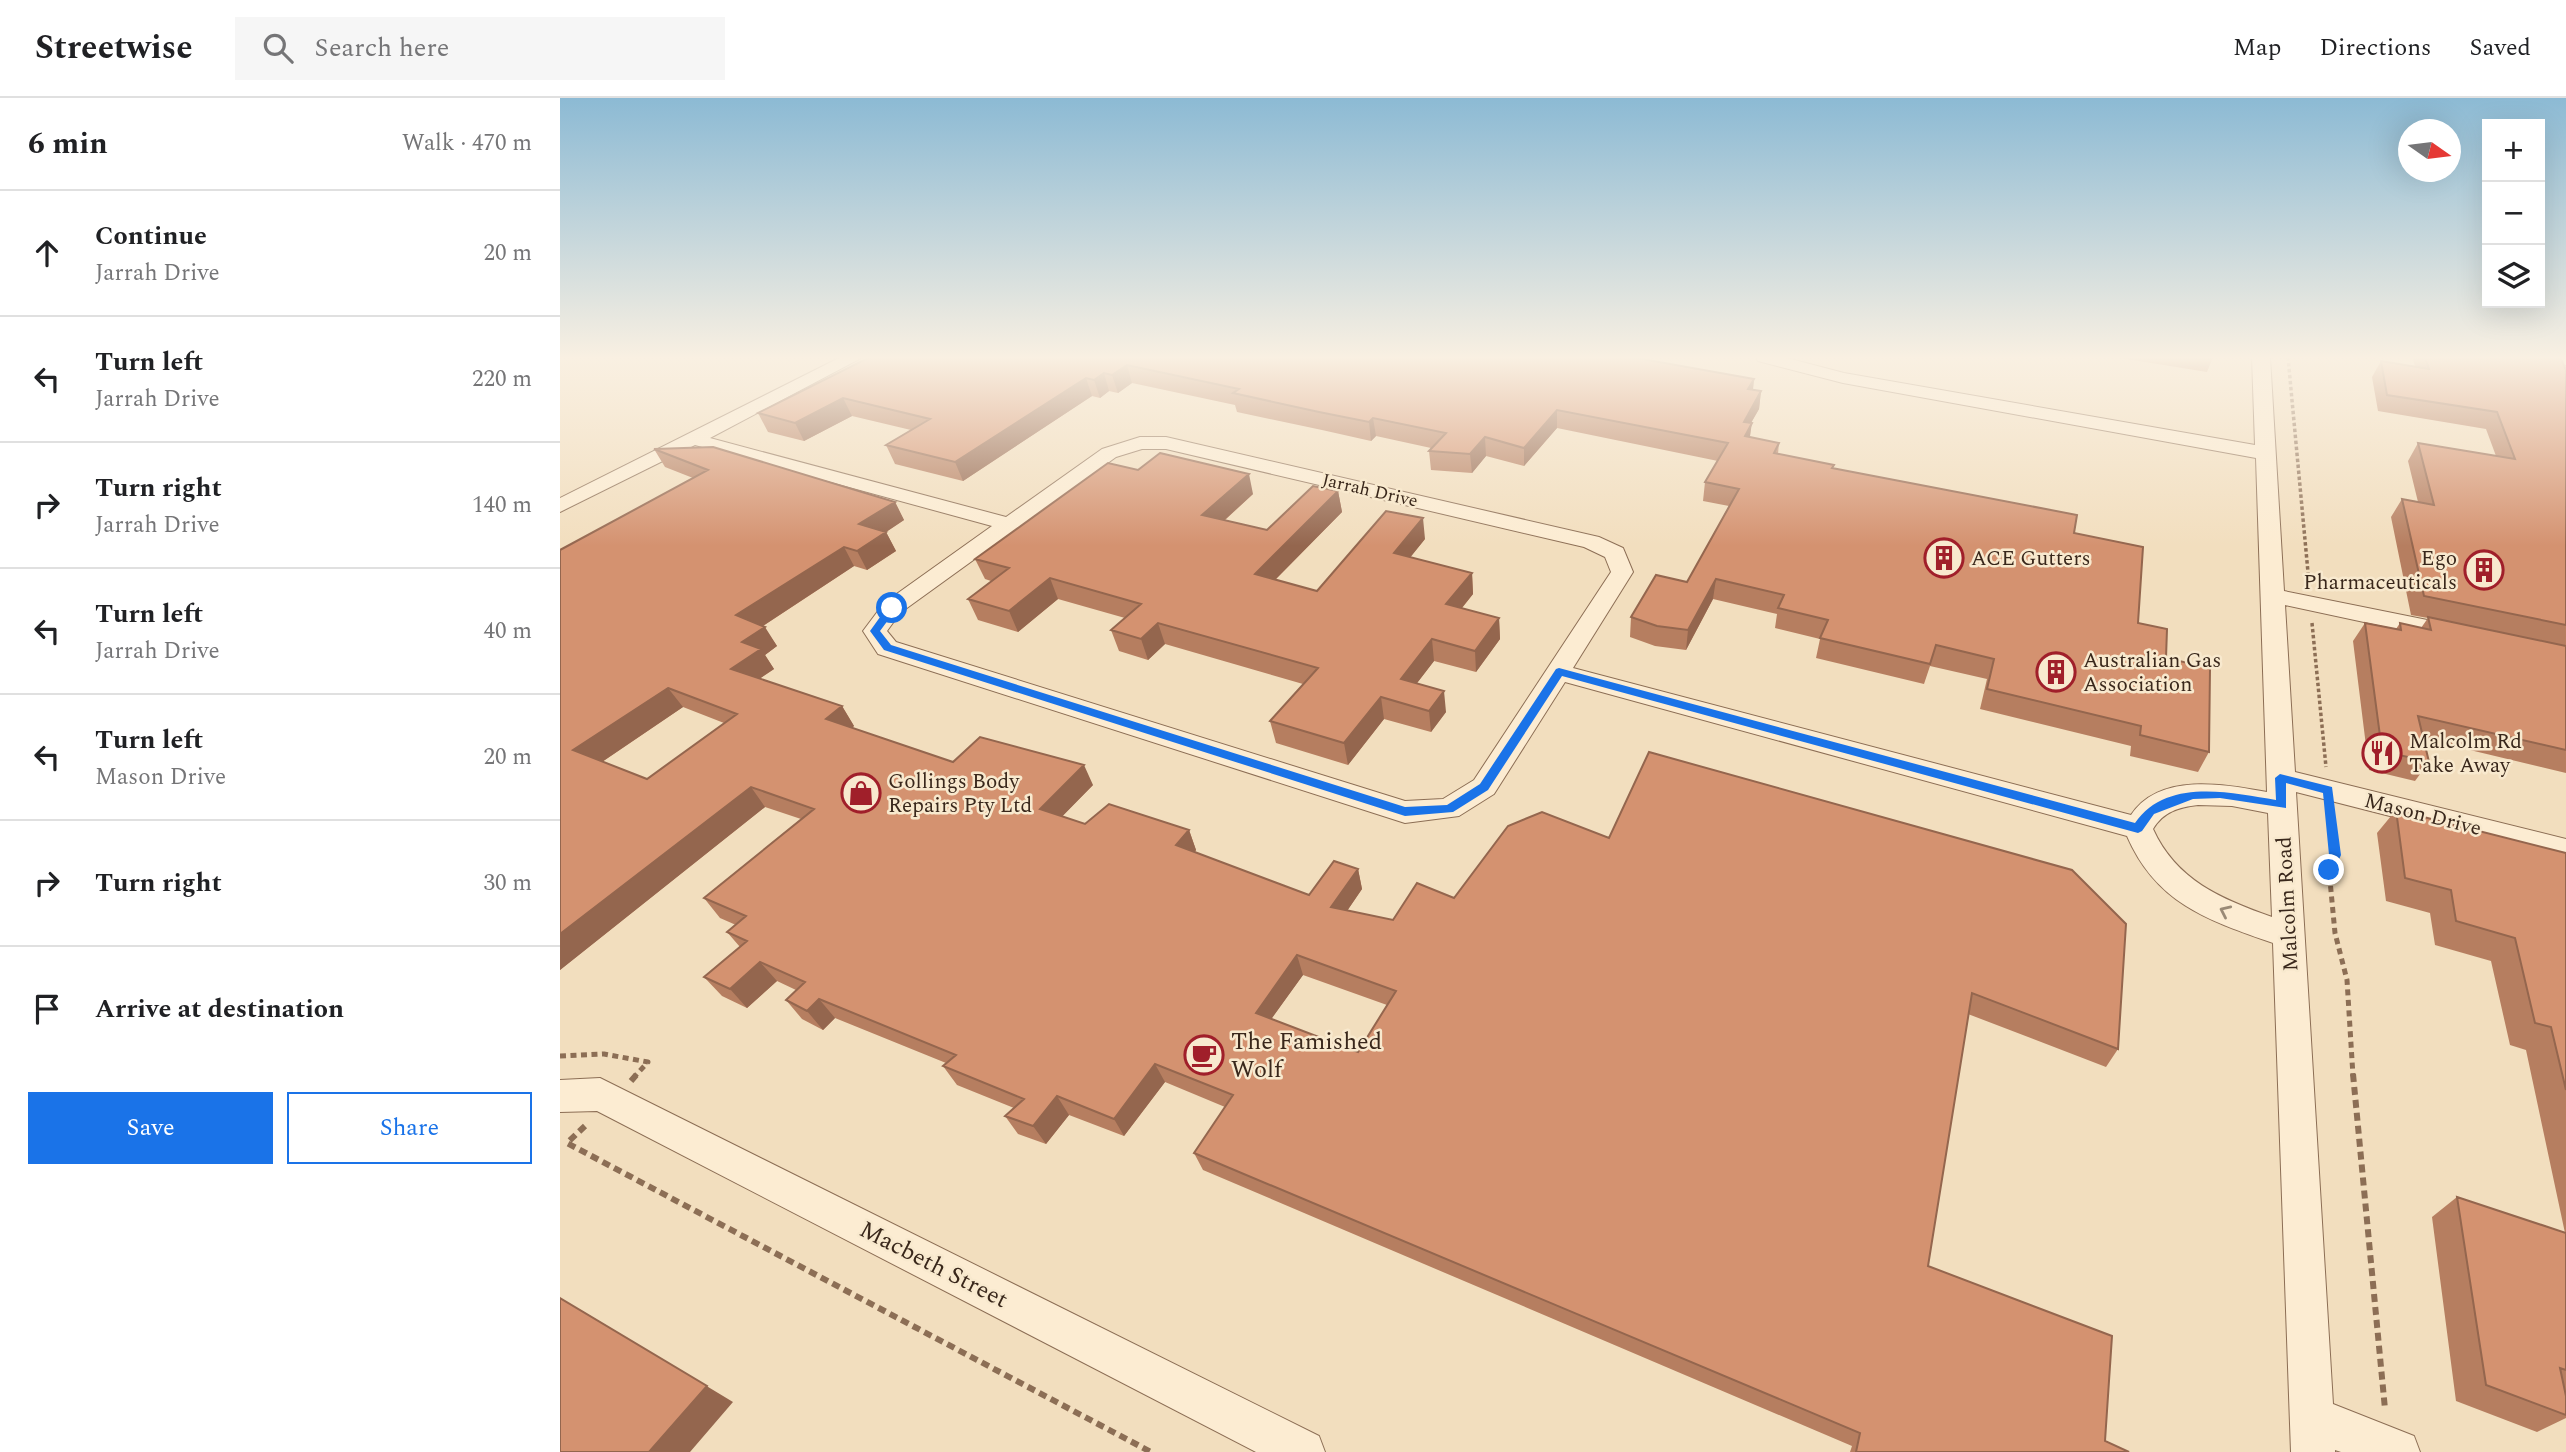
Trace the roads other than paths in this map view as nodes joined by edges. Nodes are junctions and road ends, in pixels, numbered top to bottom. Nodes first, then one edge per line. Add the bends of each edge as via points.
1 (730, 420) edge
2 (2078, 420) edge
3 (2263, 420) edge
4 (693, 439) junction
5 (2264, 453) junction
6 (560, 506) edge
7 (1009, 524) junction
8 (2271, 595) junction
9 (2474, 637) edge
10 (1559, 672) junction
11 (2281, 791) junction
12 (2138, 828) junction
13 (2566, 850) edge
14 (2288, 935) junction
15 (560, 1096) edge
16 (2312, 1435) edge
17 (2394, 1450) edge
18 (1303, 1452) edge

1 - 4 street
2 - 5 street
3 - 5 street, Malcolm Road
4 - 6 street
4 - 7 street
5 - 8 street, Malcolm Road
7 - 10 street, Jarrah Drive via 1109,453 1140,443 1166,443 1591,541 1615,553 1622,572
7 - 10 street, Jarrah Drive via 892,608 875,631 887,648 1405,811 1449,809 1484,787
8 - 9 street
8 - 11 street, Malcolm Road
10 - 12 street
11 - 12 street via 2193,795 2150,811
11 - 13 street, Mason Drive via 2328,790
11 - 14 street, Malcolm Road
14 -> 12 street via 2221,910 2190,892 2165,873
14 - 16 street, Malcolm Road
15 - 18 street, Macbeth Street via 600,1094
16 - 17 street

